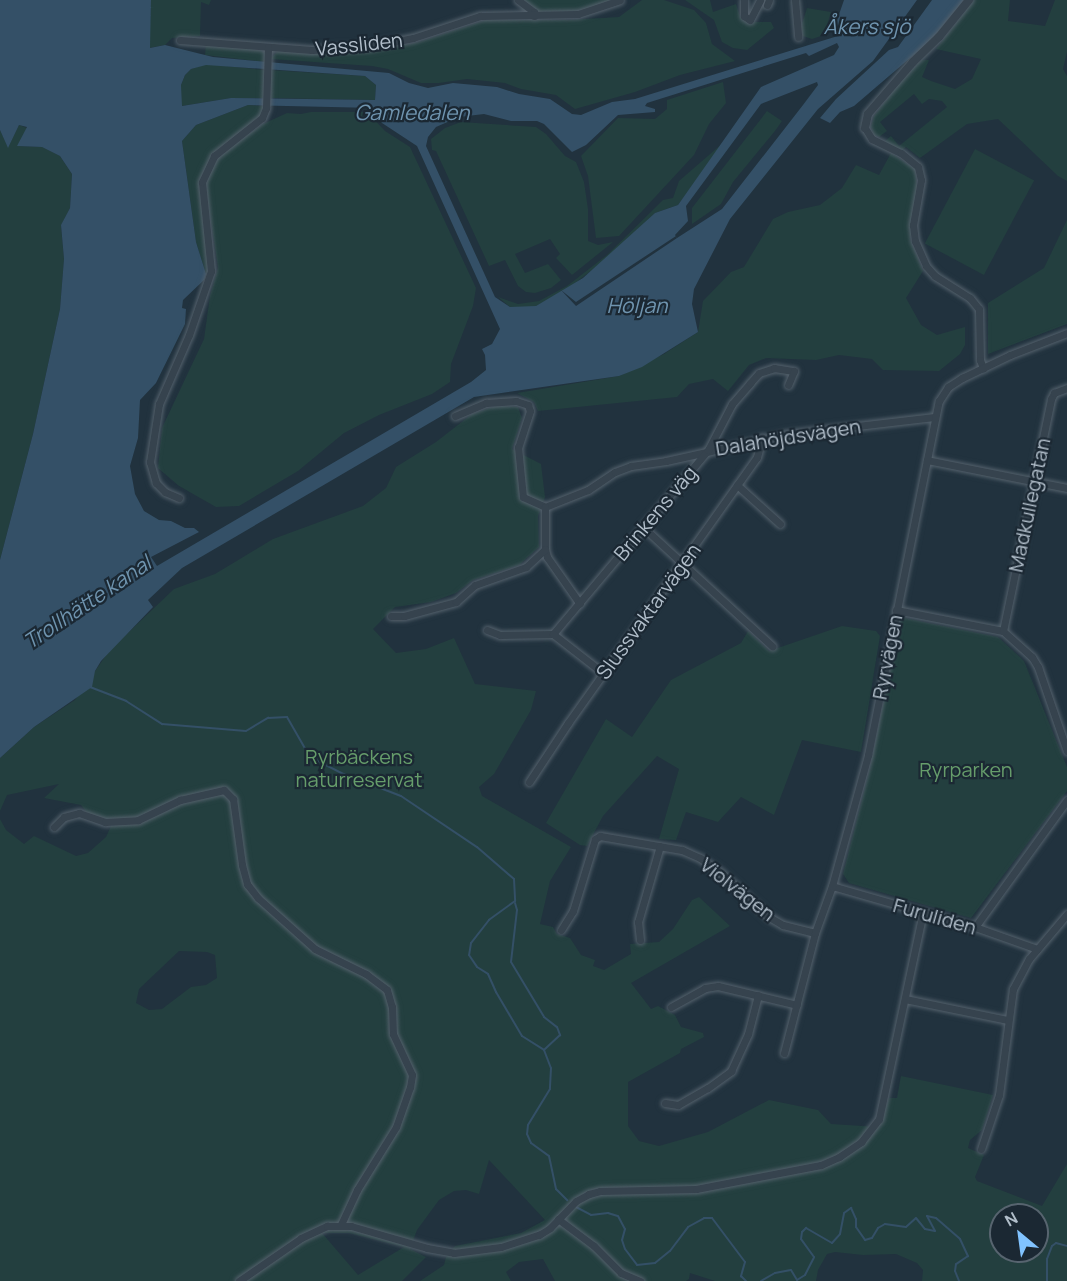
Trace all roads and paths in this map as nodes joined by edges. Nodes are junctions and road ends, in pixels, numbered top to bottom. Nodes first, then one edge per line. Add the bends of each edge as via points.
1 (518, 0) edge
2 (620, 0) edge
3 (744, 0) edge
4 (760, 0) edge
5 (795, 0) edge
6 (969, 0) edge
7 (534, 16) junction
8 (798, 37) dead end
9 (180, 40) dead end
10 (268, 47) junction
11 (865, 128) joint
12 (1067, 333) edge
13 (983, 368) junction
14 (788, 385) dead end
15 (1067, 388) edge
16 (455, 416) dead end
17 (935, 417) junction
18 (762, 438) junction
19 (708, 450) junction
20 (927, 460) junction
21 (1035, 481) junction
22 (737, 485) junction
23 (1067, 488) edge
24 (179, 498) dead end
25 (545, 507) junction
26 (780, 524) dead end
27 (643, 527) junction
28 (544, 549) junction
29 (682, 562) junction
30 (580, 604) junction
31 (896, 610) junction
32 (391, 616) dead end
33 (487, 630) dead end
34 (1003, 631) junction
35 (553, 634) junction
36 (772, 646) dead end
37 (603, 673) junction
38 (1067, 751) edge
39 (529, 782) dead end
40 (1067, 800) edge
41 (54, 827) dead end
42 (660, 846) junction
43 (832, 886) junction
44 (923, 912) junction
45 (1067, 914) edge
46 (975, 927) junction
47 (561, 930) dead end
48 (815, 933) junction
49 (640, 940) dead end
50 (1037, 949) junction
51 (758, 995) junction
52 (905, 999) junction
53 (797, 1005) junction
54 (671, 1006) dead end
55 (1007, 1020) junction
56 (784, 1053) dead end
57 (664, 1103) dead end
58 (981, 1149) dead end
59 (558, 1219) junction
60 (341, 1225) junction
61 (239, 1281) edge
62 (640, 1281) edge

1 - 7 street
2 - 7 street, Vassliden via 590,12
3 - 4 street via 744,16 750,20
5 - 8 street
6 - 11 street via 868,114
7 - 10 street, Vassliden via 480,16 413,38 368,47
9 - 10 street, Vassliden
10 - 24 street via 266,108 258,123 210,161 202,182 210,277 159,404 151,456 156,483
11 - 13 street via 872,139 901,153 918,167 921,180 913,225 915,241 935,276 980,309
12 - 13 street, Ryrvägen
13 - 17 street, Ryrvägen via 948,387
14 - 19 street, Brinkens väg via 794,371 774,368 759,373 732,405
15 - 21 street, Madkullegatan via 1053,393
16 - 25 street via 486,403 516,401 528,405 530,411 519,447 523,497
17 - 18 street, Dalahöjdsvägen
17 - 20 street, Ryrvägen
18 - 19 street, Dalahöjdsvägen
18 - 22 street, Slussvaktarvägen via 757,457
19 - 25 street, Dalahöjdsvägen via 620,469 588,490
19 - 27 street, Brinkens väg
20 - 21 street
20 - 31 street, Ryrvägen
21 - 23 street
21 - 34 street, Madkullegatan
22 - 26 street
22 - 29 street, Slussvaktarvägen
25 - 28 street
27 - 29 street
27 - 30 street, Brinkens väg
28 - 30 street via 554,570
28 - 32 street via 526,567 476,585 456,602
29 - 36 street
29 - 37 street, Slussvaktarvägen
30 - 35 street, Brinkens väg
31 - 34 street
31 - 43 street, Ryrvägen via 868,755
33 - 35 street via 500,635
34 - 38 street via 1038,666
35 - 37 street
37 - 39 street, Slussvaktarvägen
40 - 46 street
41 - 60 street via 71,814 79,813 105,822 138,820 196,795 229,792 247,884 258,898 315,949 382,985 390,998 393,1034 412,1076 396,1127 357,1190
42 - 47 street, Violvägen via 600,836 596,839 573,911
42 - 48 street, Violvägen via 700,858 769,917
42 - 49 street via 638,922
43 - 44 street, Furuliden
43 - 48 street, Ryrvägen
44 - 46 street, Furuliden
44 - 52 street
45 - 50 street
46 - 50 street, Furuliden
48 - 53 street, Ryrvägen
50 - 55 street via 1013,989
51 - 53 street
51 - 54 street via 718,986 705,988
51 - 57 street via 748,1034 731,1071 678,1105
52 - 55 street
52 - 59 street via 879,1119 850,1150 821,1165 696,1189 600,1191 583,1197
53 - 56 street, Ryrvägen
55 - 58 street via 999,1095
59 - 60 street via 539,1235 519,1243 454,1252
59 - 62 street via 621,1273
60 - 61 street via 327,1226 301,1238

